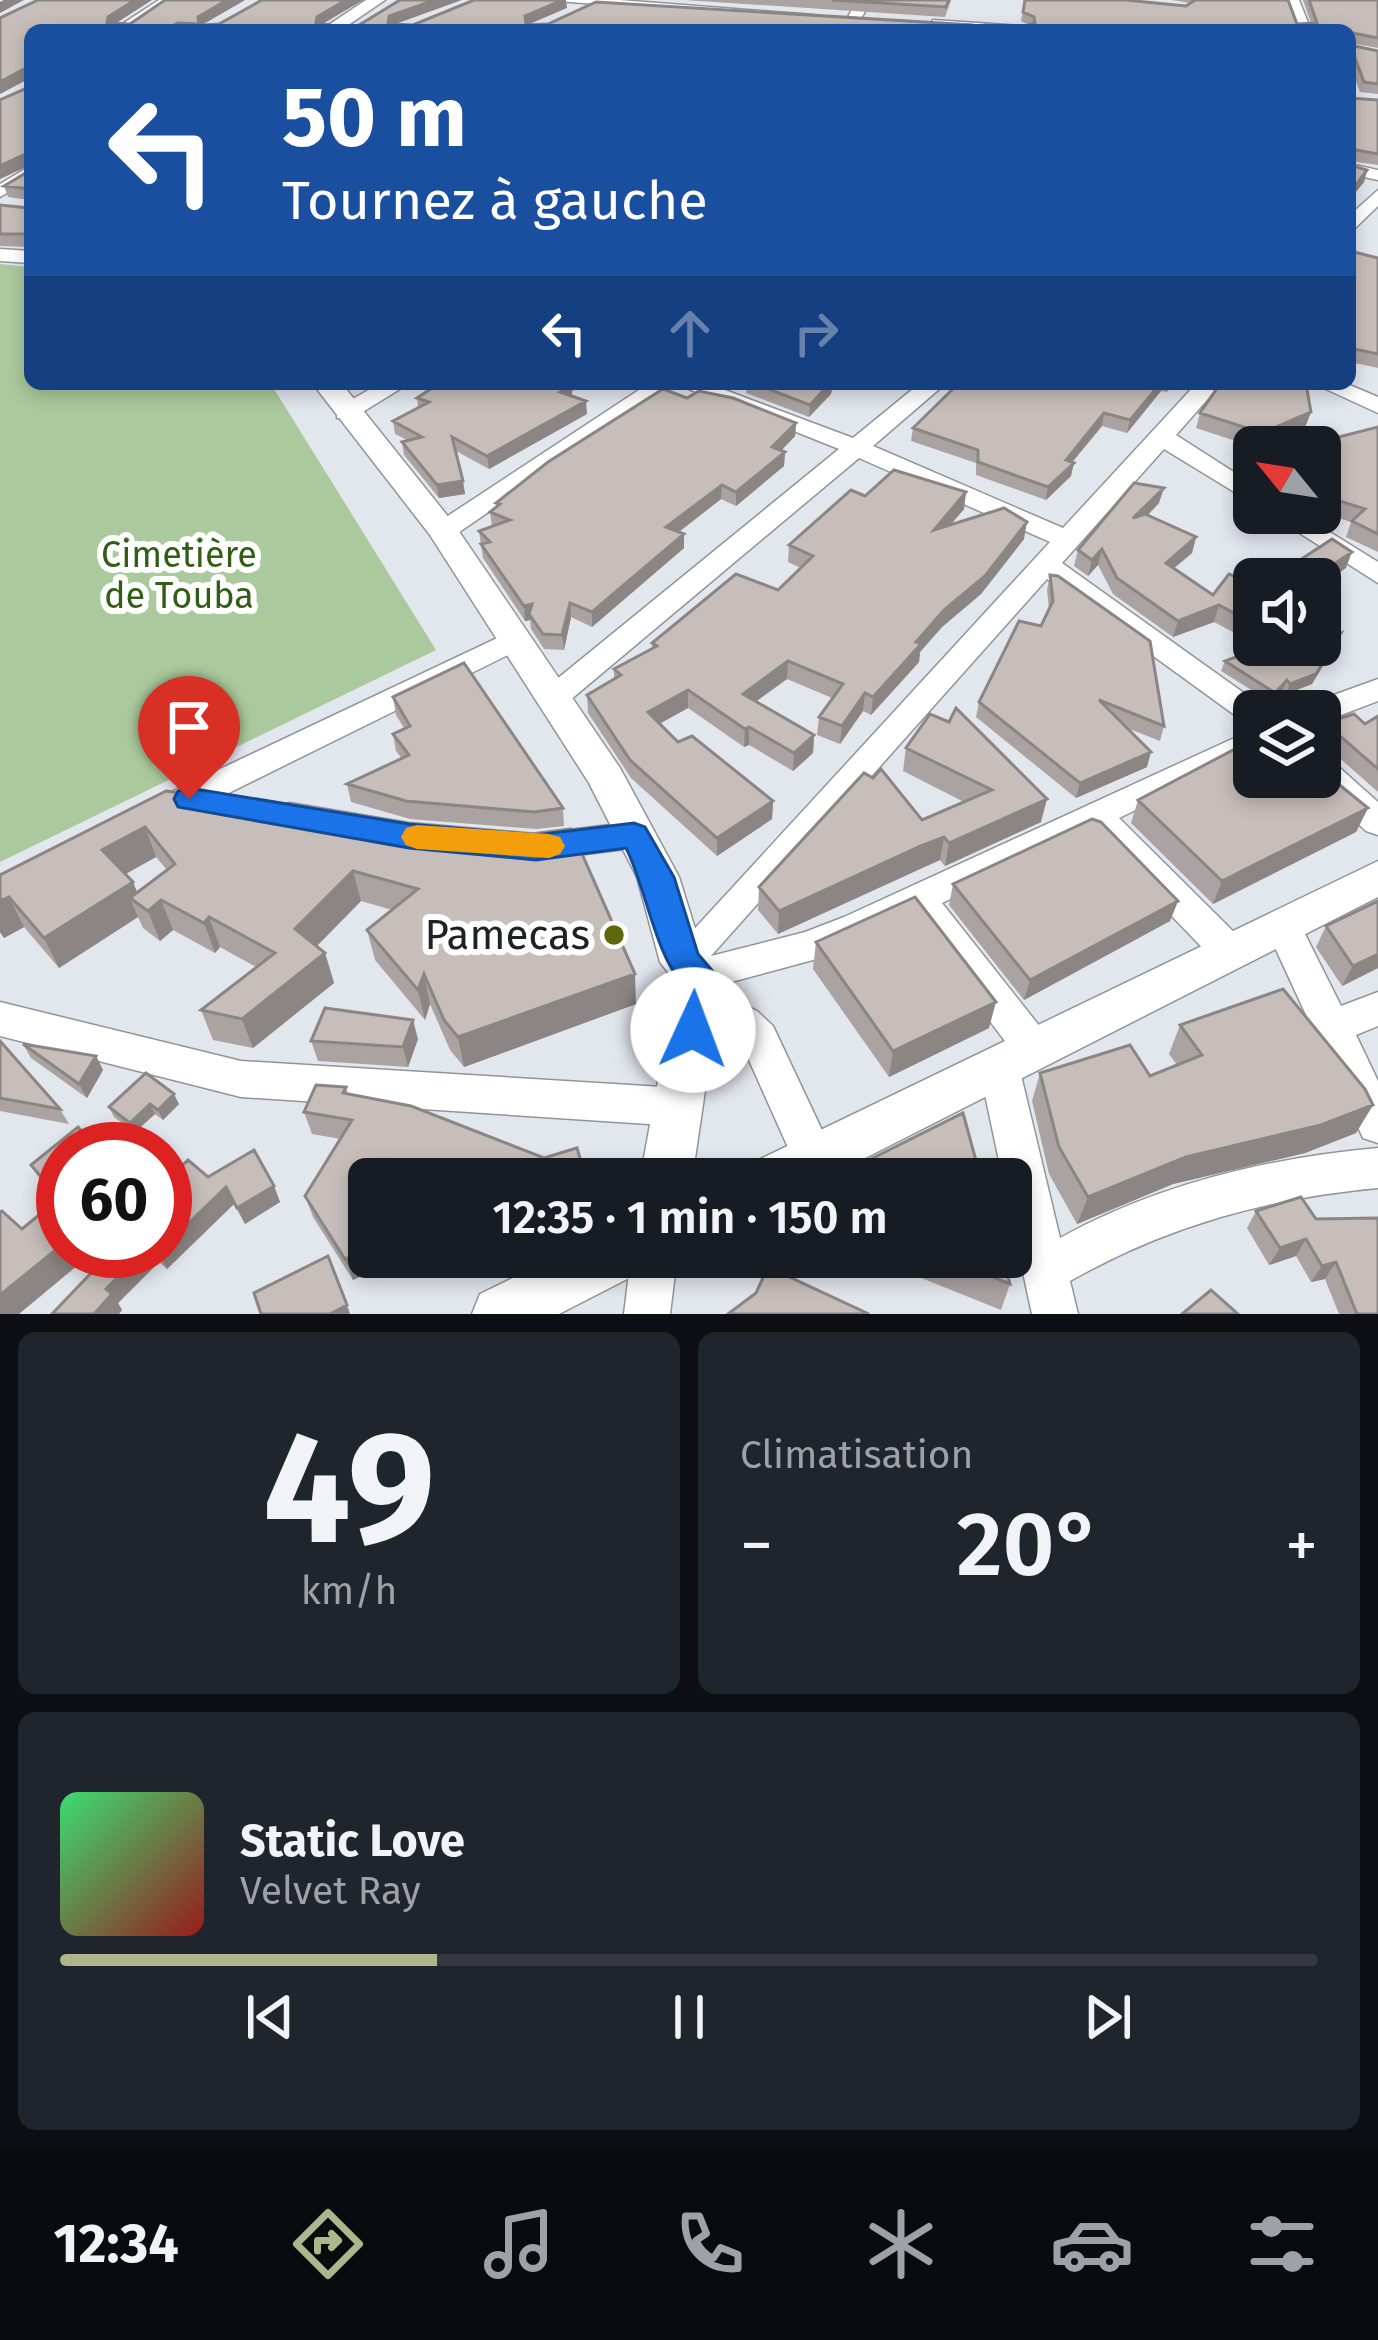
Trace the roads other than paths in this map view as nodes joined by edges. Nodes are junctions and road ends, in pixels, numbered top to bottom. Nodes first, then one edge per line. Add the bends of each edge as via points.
1 (168, 0) edge
2 (377, 0) edge
3 (550, 0) edge
4 (564, 1) edge
5 (599, 5) junction
6 (647, 5) edge
7 (876, 20) edge
8 (556, 22) edge
9 (920, 23) edge
10 (964, 23) edge
11 (130, 24) edge
12 (339, 24) edge
13 (716, 24) edge
14 (841, 24) edge
15 (856, 24) edge
16 (1378, 195) edge
17 (1356, 220) edge
18 (370, 390) edge
19 (655, 390) edge
20 (704, 390) edge
21 (926, 390) edge
22 (1203, 390) edge
23 (1341, 390) edge
24 (336, 398) edge
25 (1378, 406) edge
26 (1160, 436) junction
27 (856, 447) junction
28 (1233, 483) edge
29 (443, 532) junction
30 (1314, 534) edge
31 (1066, 538) junction
32 (1044, 563) junction
33 (1378, 574) edge
34 (514, 640) junction
35 (1378, 688) edge
36 (1233, 698) edge
37 (552, 699) junction
38 (1341, 703) edge
39 (1233, 750) edge
40 (1341, 788) edge
41 (189, 799) junction
42 (1096, 815) junction
43 (1378, 822) edge
44 (126, 829) edge
45 (634, 835) junction
46 (1378, 878) edge
47 (918, 899) junction
48 (1283, 926) junction
49 (1230, 952) junction
50 (694, 979) junction
51 (1378, 1009) edge
52 (0, 1019) edge
53 (1333, 1027) junction
54 (1017, 1058) junction
55 (679, 1107) junction
56 (1378, 1124) edge
57 (670, 1158) edge
58 (814, 1158) joint
59 (1378, 1168) edge
60 (1048, 1269) junction
61 (572, 1278) edge
62 (651, 1278) edge
63 (500, 1314) edge
64 (647, 1314) edge
65 (1055, 1314) edge

1 - 11 street
2 - 12 main road
3 - 4 street
4 - 5 street
5 - 6 street
5 - 8 street
6 - 13 street
6 - 14 street
7 - 15 street
9 - 10 street
16 - 17 street
18 - 24 street
19 - 29 street
20 - 27 street
21 - 27 street
22 - 26 street
23 - 25 street
24 - 29 main road
26 - 28 street
26 - 31 street
27 - 31 street
27 - 37 street
29 - 34 main road
30 - 33 street
31 - 32 street
32 - 36 street
32 - 50 street
34 - 37 main road
34 - 41 street
35 - 38 street
37 - 45 main road
39 - 42 street
40 - 43 street
41 - 44 street
41 - 45 street via 536,848
42 - 47 street
42 - 49 street
45 - 50 main road
46 - 48 main road
47 - 50 street via 811,946
47 - 54 street
48 - 49 main road
48 - 53 street
49 - 54 main road
50 - 55 main road
50 - 58 street via 759,1038
51 - 53 street
52 - 55 street via 241,1079
53 - 56 street
54 - 58 main road
54 - 60 street
55 - 57 main road
59 - 60 street via 1280,1178 1224,1194
60 - 65 street
61 - 63 main road
62 - 64 street

